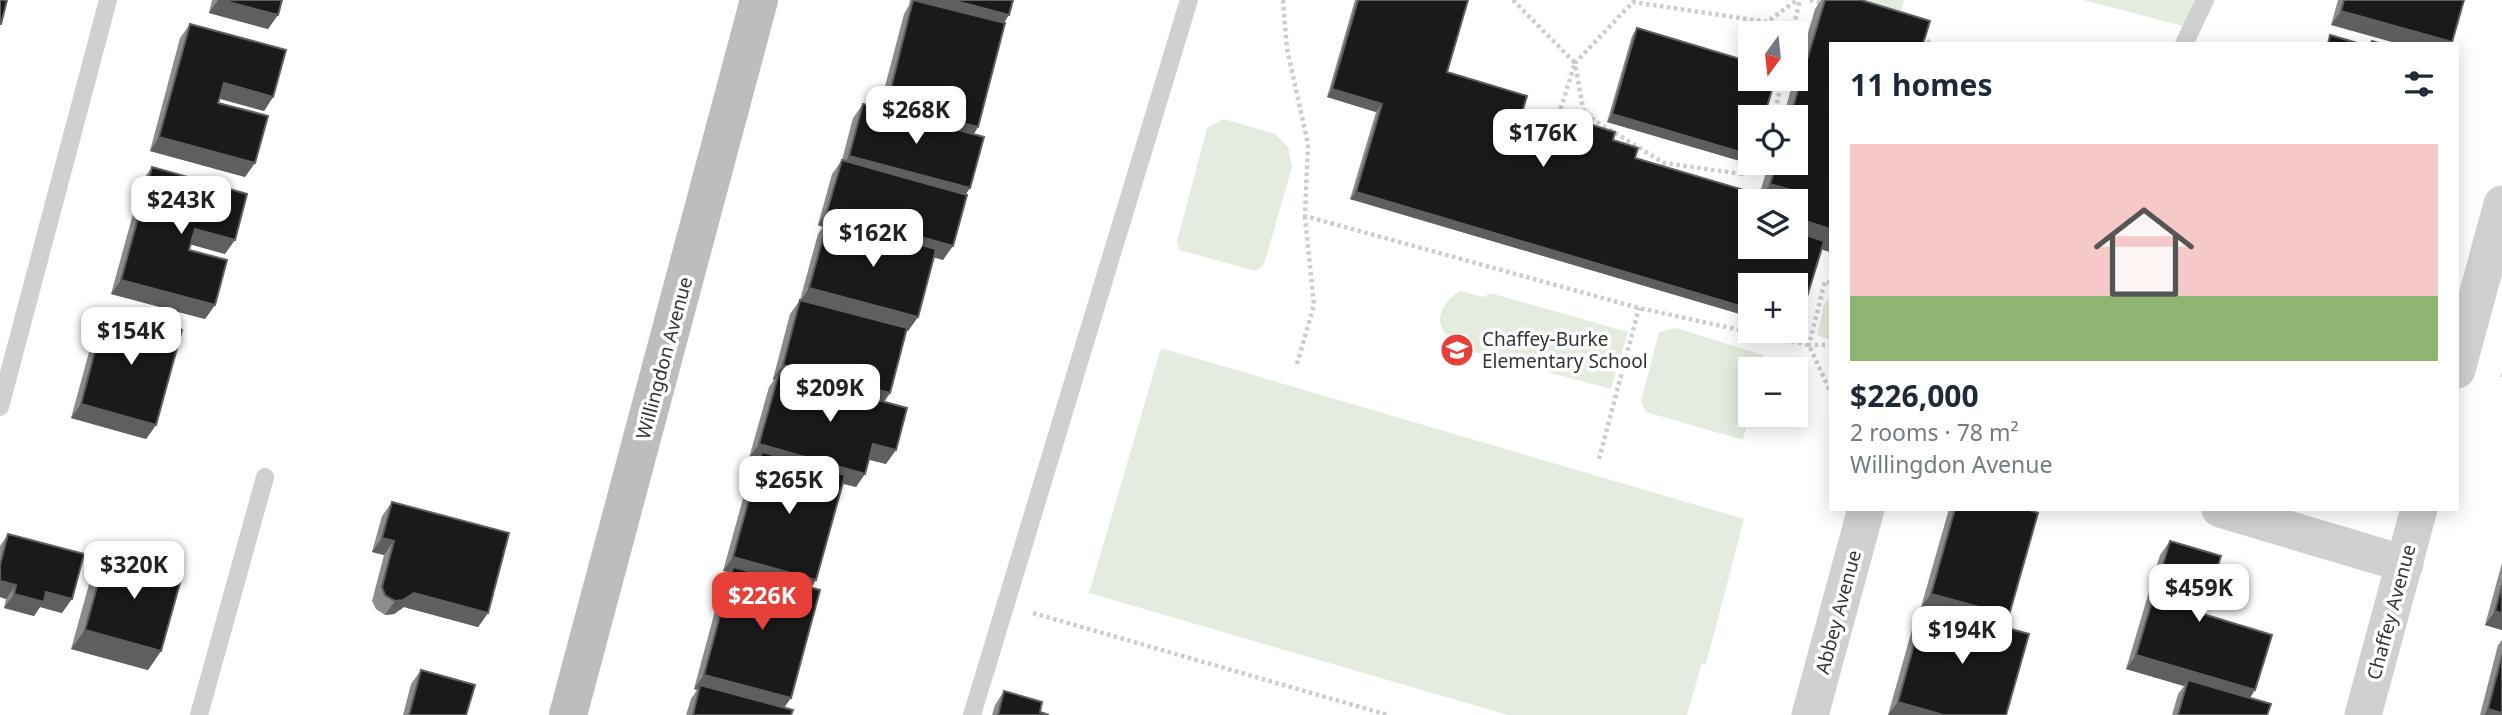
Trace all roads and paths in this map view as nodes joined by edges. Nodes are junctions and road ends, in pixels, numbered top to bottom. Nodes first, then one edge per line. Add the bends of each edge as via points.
1 (108, 0) edge
2 (760, 0) edge
3 (1189, 0) edge
4 (1283, 0) edge
5 (1513, 0) edge
6 (1798, 0) edge
7 (1810, 0) edge
8 (2205, 0) edge
9 (1835, 6) edge
10 (1794, 21) edge
11 (1918, 35) edge
12 (1929, 42) edge
13 (2185, 42) edge
14 (1575, 63) junction
15 (1549, 144) edge
16 (1738, 173) edge
17 (2502, 204) edge
18 (1305, 216) junction
19 (1829, 283) edge
20 (1640, 309) junction
21 (1809, 345) junction
22 (1829, 345) edge
23 (2459, 363) edge
24 (1297, 364) dead end
25 (1829, 389) edge
26 (0, 407) edge
27 (1599, 459) dead end
28 (265, 477) dead end
29 (1865, 511) edge
30 (2227, 511) edge
31 (2419, 511) edge
32 (2405, 564) junction
33 (1006, 605) junction
34 (199, 715) edge
35 (568, 715) edge
36 (972, 715) edge
37 (1388, 715) edge
38 (1810, 715) edge
39 (2363, 715) edge

1 - 26 lane
2 - 35 main road, Willingdon Avenue
3 - 33 lane
4 - 18 path via 1287,49 1308,144
5 - 14 path
6 - 10 path
6 - 14 path via 1768,22 1633,2
7 - 9 path
8 - 13 lane
11 - 12 path
14 - 15 path
14 - 16 path via 1584,114 1664,163
17 - 23 street
18 - 20 path
18 - 24 path via 1314,305
19 - 21 path via 1825,281
20 - 21 path
20 - 27 path
21 - 22 path
21 - 25 path
28 - 34 lane
29 - 38 street, Abbey Avenue
30 - 32 street
31 - 32 street, Chaffey Avenue
32 - 39 street, Chaffey Avenue
33 - 36 lane
33 - 37 path

